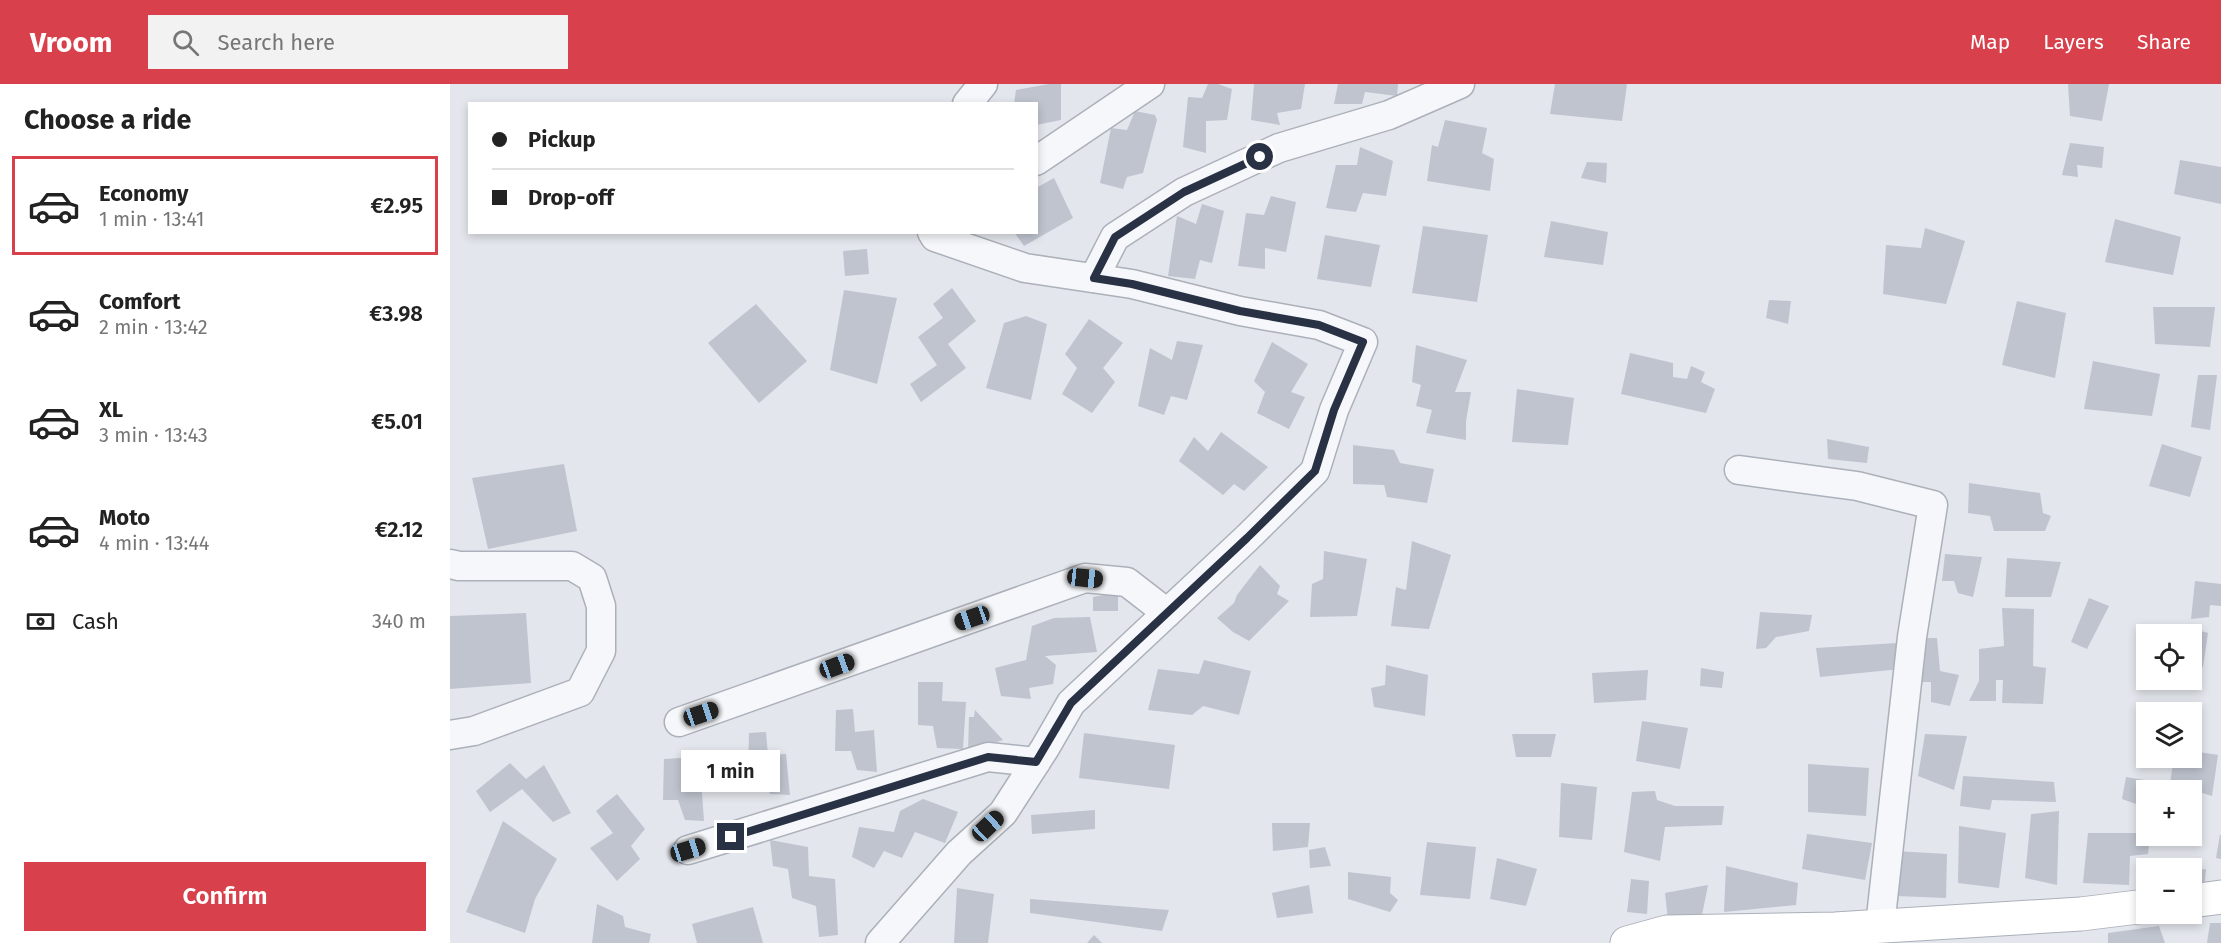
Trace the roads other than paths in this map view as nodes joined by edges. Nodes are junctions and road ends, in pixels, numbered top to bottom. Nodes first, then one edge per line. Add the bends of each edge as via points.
1 (984, 84) edge
2 (1150, 84) edge
3 (1460, 84) edge
4 (969, 102) edge
5 (1038, 160) edge
6 (933, 234) edge
7 (1094, 278) junction
8 (1739, 470) dead end
9 (450, 564) edge
10 (1167, 614) junction
11 (679, 722) dead end
12 (450, 735) edge
13 (1036, 762) junction
14 (688, 850) dead end
15 (2221, 897) edge
16 (2202, 900) edge
17 (2136, 907) edge
18 (1880, 926) junction
19 (879, 943) edge
20 (1627, 943) edge

1 - 4 street
2 - 5 street
3 - 7 street via 1389,115 1279,148 1184,192 1115,237
6 - 7 street via 1025,268
7 - 10 street via 1319,325 1363,342 1334,410 1315,471
8 - 18 street via 1857,486 1933,505 1912,637
9 - 12 street via 572,566 592,578 601,606 601,651 580,692 474,731
10 - 11 street via 1127,582 1085,578
10 - 13 street via 1071,703
13 - 14 street via 988,757
13 - 19 street via 1003,813 959,854
15 - 16 street
17 - 18 street via 2081,915
18 - 20 street via 1667,933

